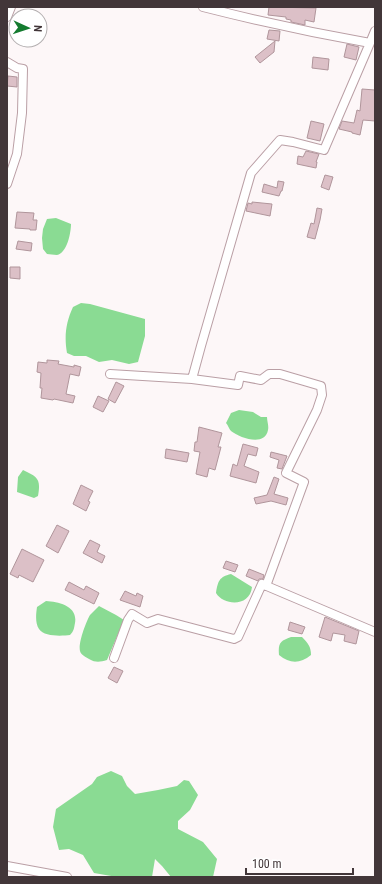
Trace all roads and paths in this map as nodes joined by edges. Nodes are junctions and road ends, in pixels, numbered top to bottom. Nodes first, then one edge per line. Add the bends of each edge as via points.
1 (11, 7) edge
2 (203, 7) edge
3 (7, 17) edge
4 (375, 31) edge
5 (370, 43) junction
6 (7, 62) edge
7 (7, 184) edge
8 (110, 374) dead end
9 (192, 379) junction
10 (266, 586) junction
11 (375, 632) edge
12 (114, 658) dead end
13 (7, 866) edge
14 (67, 877) edge

1 - 3 street
2 - 5 street
4 - 5 street
5 - 9 street via 324,150 280,140 251,173
6 - 7 street via 23,70 22,114 17,154
8 - 9 street
9 - 10 street via 238,385 240,376 261,380 269,374 280,374 321,386 322,395 317,410 286,473 304,482
10 - 11 street
10 - 12 street via 262,584 238,637 234,639 158,619 147,623 132,614
13 - 14 street

